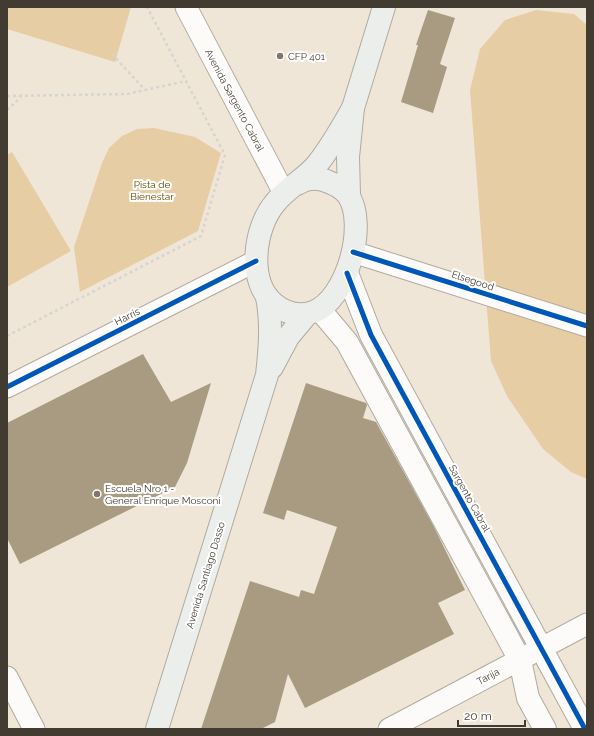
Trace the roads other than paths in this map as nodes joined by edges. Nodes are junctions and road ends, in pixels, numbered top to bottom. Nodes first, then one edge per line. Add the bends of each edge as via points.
1 (186, 7) edge
2 (384, 7) edge
3 (353, 108) junction
4 (290, 188) junction
5 (348, 195) junction
6 (353, 252) junction
7 (256, 261) junction
8 (347, 273) junction
9 (267, 297) junction
10 (314, 312) junction
11 (587, 326) edge
12 (267, 375) junction
13 (7, 387) edge
14 (587, 624) edge
15 (542, 648) junction
16 (520, 660) junction
17 (7, 677) edge
18 (34, 729) edge
19 (157, 729) edge
20 (389, 729) edge
21 (545, 729) edge
22 (584, 729) edge

1 - 4 street, Avenida Sargento Cabral
2 - 3 main road, Avenida Santiago Dasso
3 - 4 main road, Avenida Santiago Dasso via 314,168
3 - 5 main road, Avenida Santiago Dasso via 348,157
4 - 5 main road via 310,179 324,180 338,186
4 - 7 main road, Avenida Santiago Dasso via 273,205 264,223
5 - 6 main road, Avenida Santiago Dasso via 354,210
6 - 8 main road, Avenida Santiago Dasso
6 - 11 street, Elsegood
7 - 9 main road, Avenida Santiago Dasso via 256,273
7 - 13 street, Harris
8 - 10 main road, Avenida Santiago Dasso via 329,302
8 - 15 street, Sargento Cabral via 371,335
9 - 10 main road, Avenida Santiago Dasso via 283,310 295,314
9 - 12 main road, Avenida Santiago Dasso via 271,333
10 - 12 main road, Avenida Santiago Dasso via 288,337
10 - 16 street via 347,342
12 - 19 main road, Avenida Santiago Dasso
14 - 15 street, Tarija
15 - 16 street, Tarija
15 - 22 street, Sargento Cabral
16 - 20 street, Tarija
16 - 21 street via 528,698
17 - 18 street

